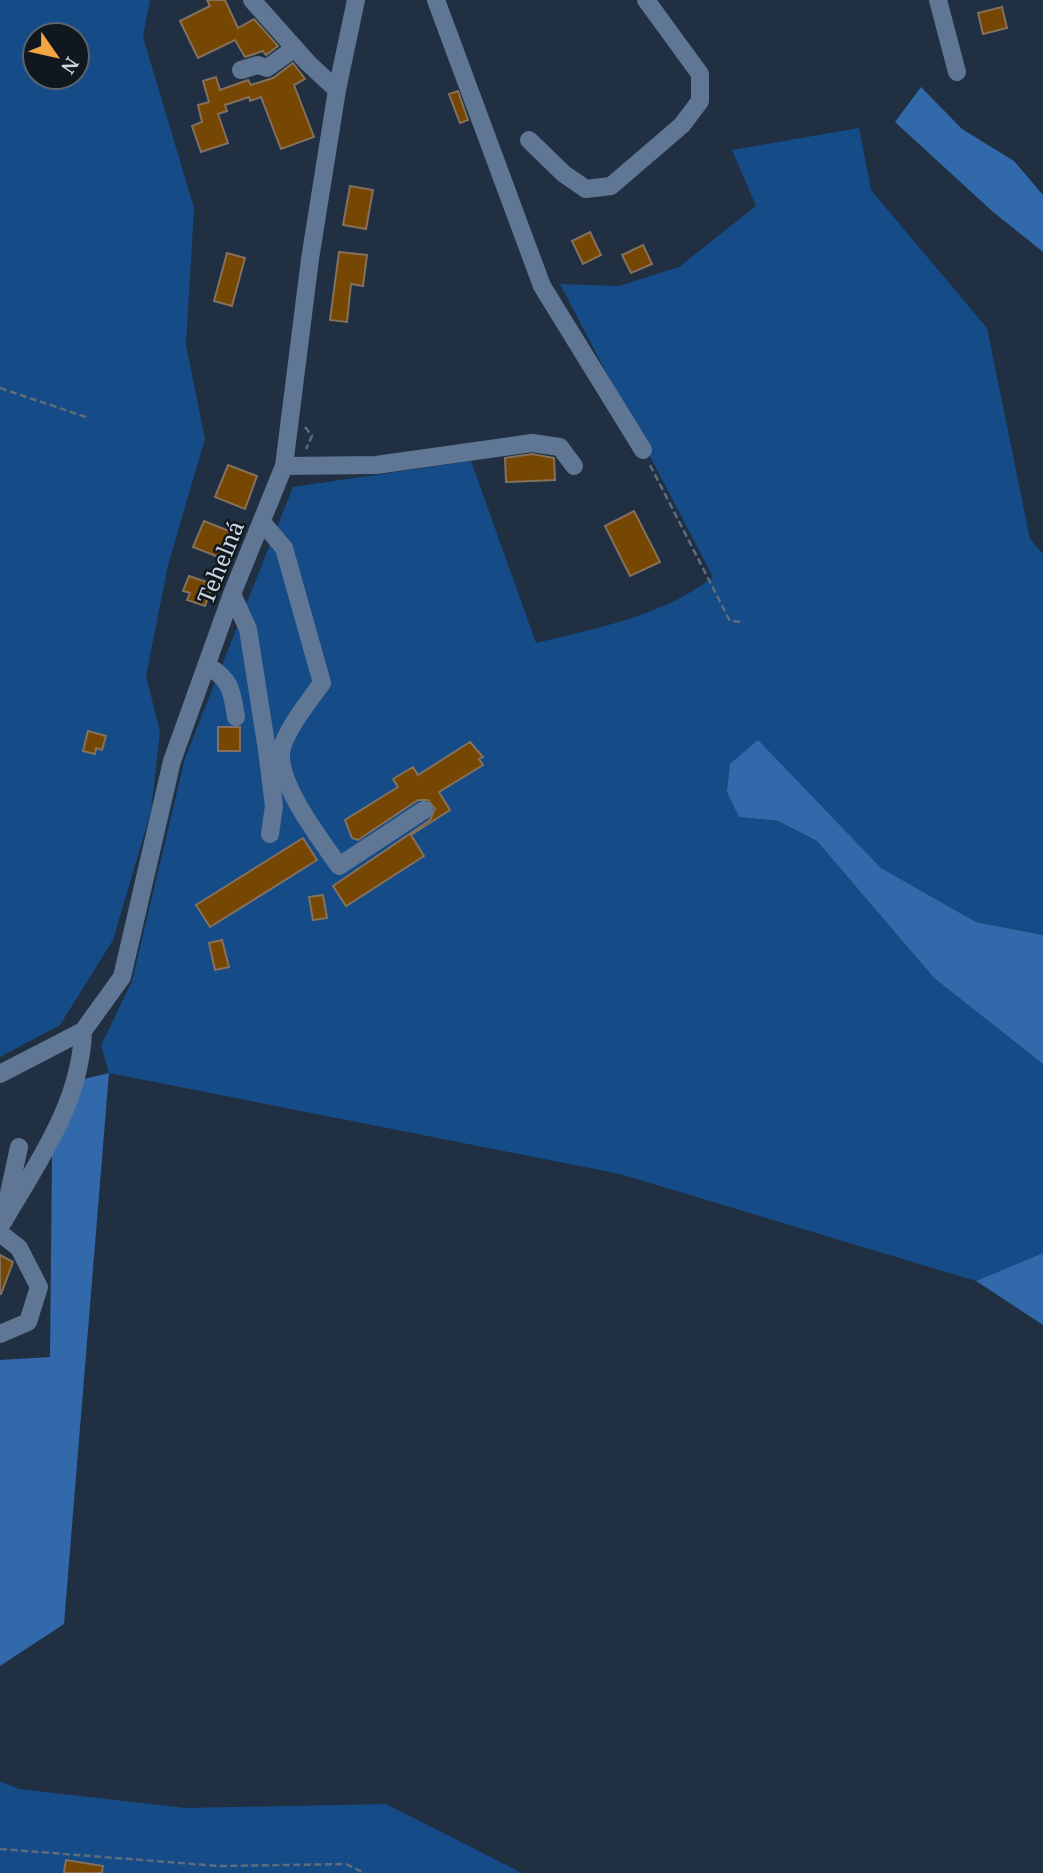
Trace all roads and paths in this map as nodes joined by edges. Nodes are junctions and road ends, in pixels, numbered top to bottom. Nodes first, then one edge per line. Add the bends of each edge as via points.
1 (253, 0) edge
2 (356, 0) edge
3 (436, 0) edge
4 (646, 0) edge
5 (938, 0) edge
6 (295, 48) junction
7 (241, 70) dead end
8 (957, 72) dead end
9 (337, 90) junction
10 (529, 139) dead end
11 (0, 388) edge
12 (86, 417) dead end
13 (643, 450) joint
14 (284, 466) junction
15 (574, 466) dead end
16 (262, 522) junction
17 (232, 594) junction
18 (742, 622) dead end
19 (208, 666) junction
20 (236, 717) dead end
21 (424, 810) dead end
22 (270, 834) dead end
23 (83, 1031) junction
24 (0, 1074) edge
25 (19, 1147) dead end
26 (1, 1227) edge
27 (0, 1334) edge
28 (0, 1849) edge
29 (363, 1873) edge

1 - 6 street
2 - 9 street, Tehelná
3 - 13 street via 542,286
4 - 10 street via 700,74 700,101 682,125 611,186 586,189
5 - 8 street
6 - 7 street via 267,68 258,65
6 - 9 street
9 - 14 street, Tehelná
11 - 12 path
13 - 18 path via 730,621
14 - 15 street via 376,465 532,443 560,447
14 - 16 street, Tehelná
16 - 17 street, Tehelná
16 - 21 street via 284,548 322,683 295,722 281,754 288,782 314,830 339,866
17 - 19 street, Tehelná
17 - 22 street via 248,629 274,806
19 - 20 street via 231,686
19 - 23 street, Tehelná via 172,761 122,977
23 - 24 street, Tehelná
23 - 26 street via 82,1062 70,1101
25 - 26 street
26 - 27 street via 19,1248 39,1287 28,1322
28 - 29 path via 219,1866 346,1864

